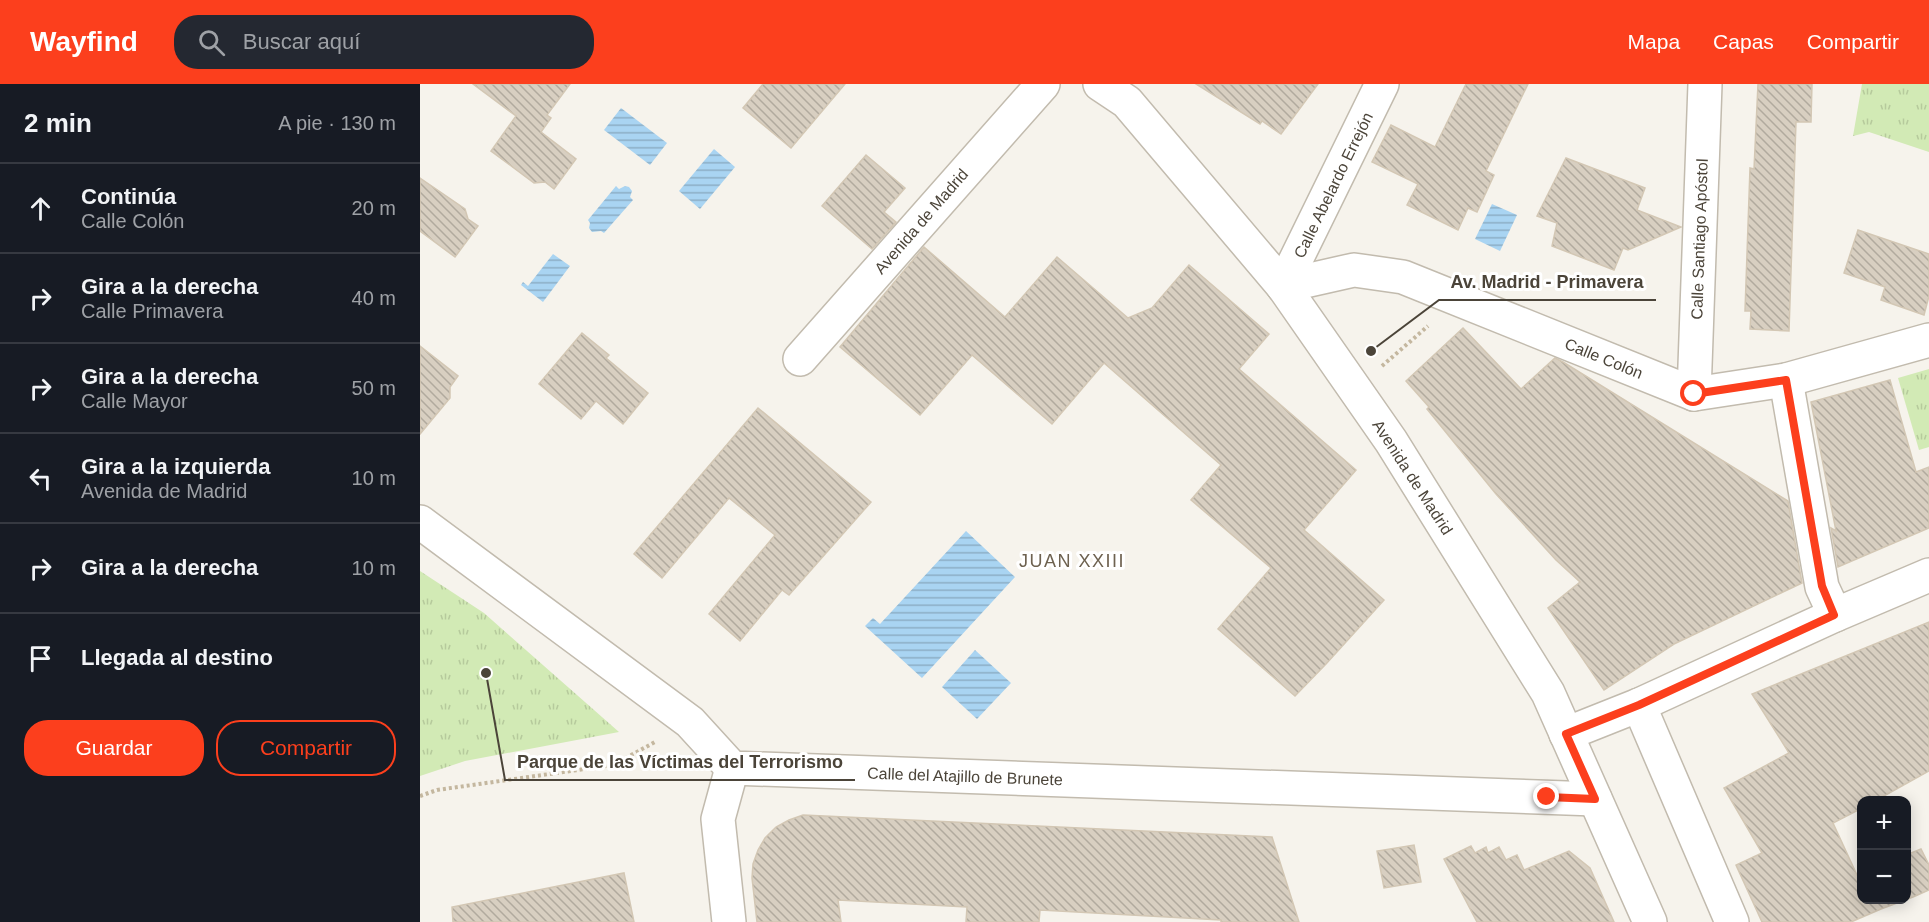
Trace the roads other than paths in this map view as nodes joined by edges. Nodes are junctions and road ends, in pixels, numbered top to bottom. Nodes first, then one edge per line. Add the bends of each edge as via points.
1 (1043, 84) edge
2 (1100, 84) edge
3 (1383, 84) edge
4 (1705, 84) edge
5 (1283, 286) junction
6 (1929, 340) edge
7 (800, 359) dead end
8 (1786, 380) junction
9 (1694, 394) junction
10 (420, 522) edge
11 (1929, 575) edge
12 (1834, 615) junction
13 (1639, 705) junction
14 (1566, 734) junction
15 (732, 768) junction
16 (1595, 799) junction
17 (729, 922) edge
18 (1650, 922) edge
19 (1732, 922) edge

1 - 7 street, Avenida de Madrid
2 - 5 street, Avenida de Madrid via 1127,102
3 - 5 street, Calle Abelardo Errejón
4 - 9 street, Calle Santiago Apóstol
5 - 9 street, Calle Colón via 1354,270 1403,277
5 - 14 street, Avenida de Madrid via 1391,441 1548,693
6 - 8 street
8 - 9 street
8 - 12 street via 1822,586
10 - 15 street via 690,722
11 - 12 street
12 - 13 street
13 - 14 street
13 - 19 street
14 - 16 street, Avenida de Madrid
15 - 16 street, Calle del Atajillo de Brunete
15 - 17 street via 718,819
16 - 18 street, Avenida de Madrid

